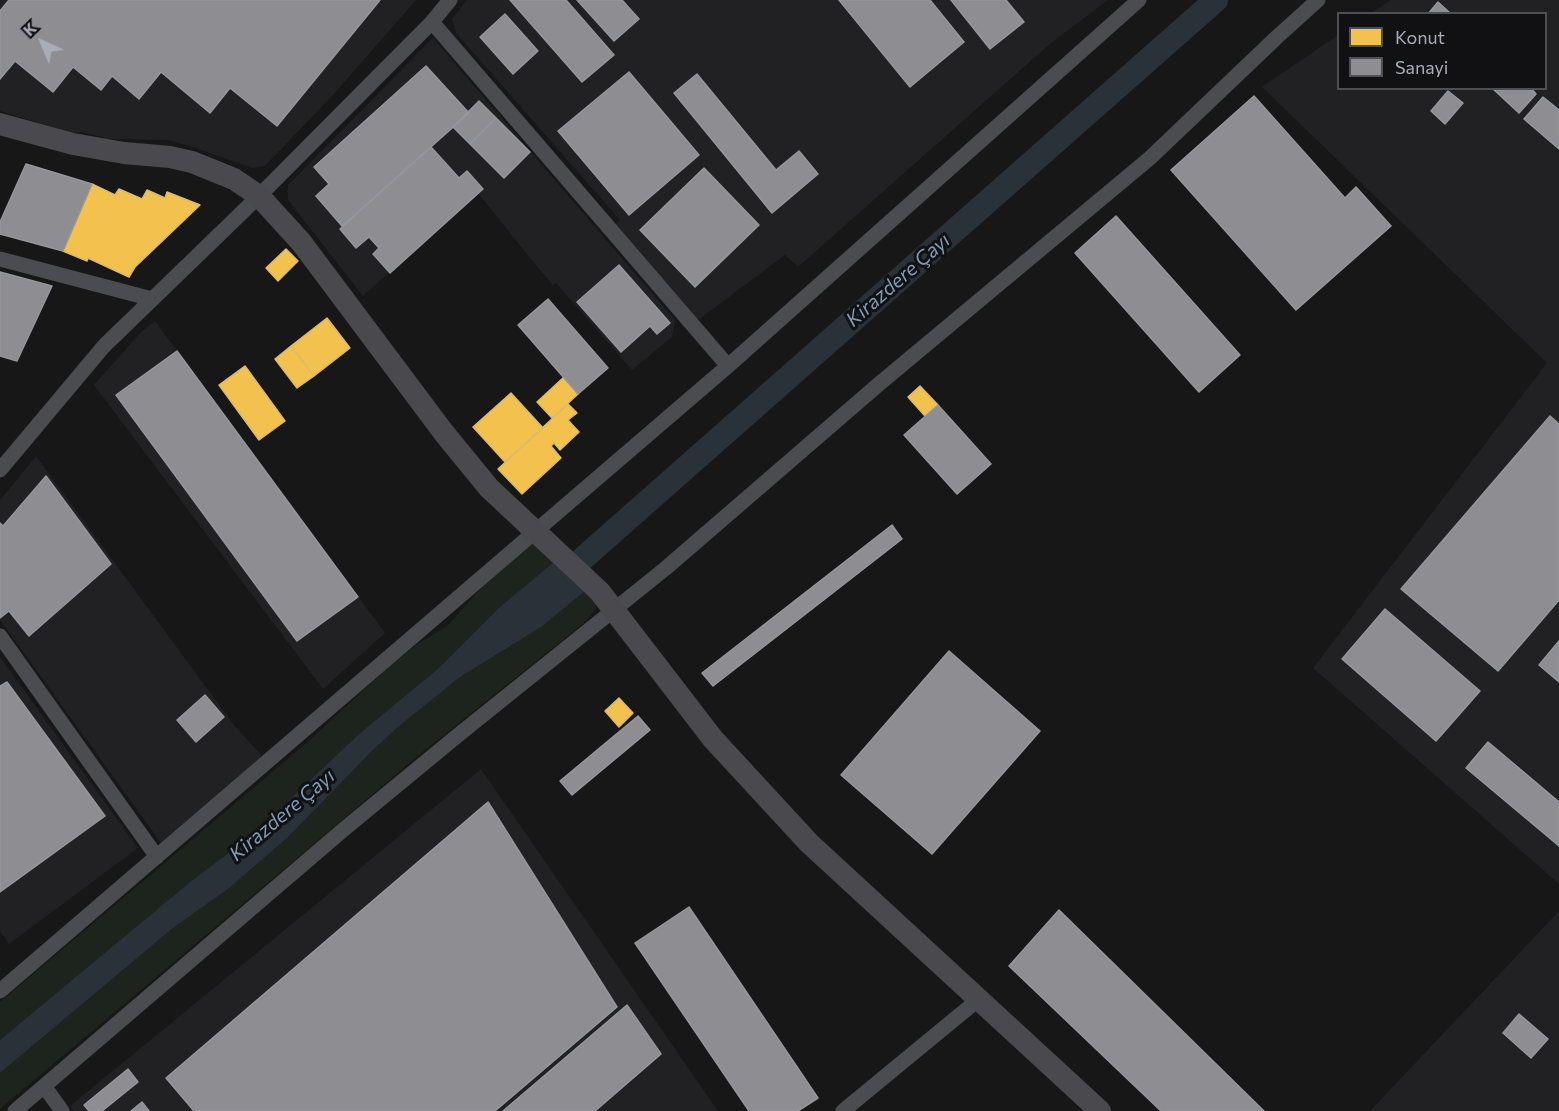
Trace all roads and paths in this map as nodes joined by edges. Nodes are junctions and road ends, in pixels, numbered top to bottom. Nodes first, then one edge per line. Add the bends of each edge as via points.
1 (450, 0) edge
2 (1139, 0) edge
3 (1318, 0) edge
4 (432, 22) junction
5 (0, 125) edge
6 (259, 196) junction
7 (0, 259) edge
8 (152, 299) junction
9 (728, 366) junction
10 (0, 470) edge
11 (534, 531) junction
12 (615, 610) junction
13 (0, 636) edge
14 (157, 856) junction
15 (0, 991) edge
16 (979, 999) junction
17 (44, 1086) junction
18 (15, 1111) edge
19 (62, 1111) edge
20 (843, 1111) edge
21 (1100, 1111) edge

1 - 4 street
2 - 9 street
3 - 12 street via 1150,158
4 - 6 street
4 - 9 street
5 - 6 street via 73,144 192,162 234,179
6 - 8 street
6 - 11 street via 301,242 472,468
7 - 8 street
8 - 10 street via 104,346
9 - 11 street
11 - 12 street
11 - 14 street
12 - 16 street via 713,739 776,808
12 - 17 street via 343,830
13 - 14 street
14 - 15 street
16 - 20 street
16 - 21 street
17 - 18 street
17 - 19 street

